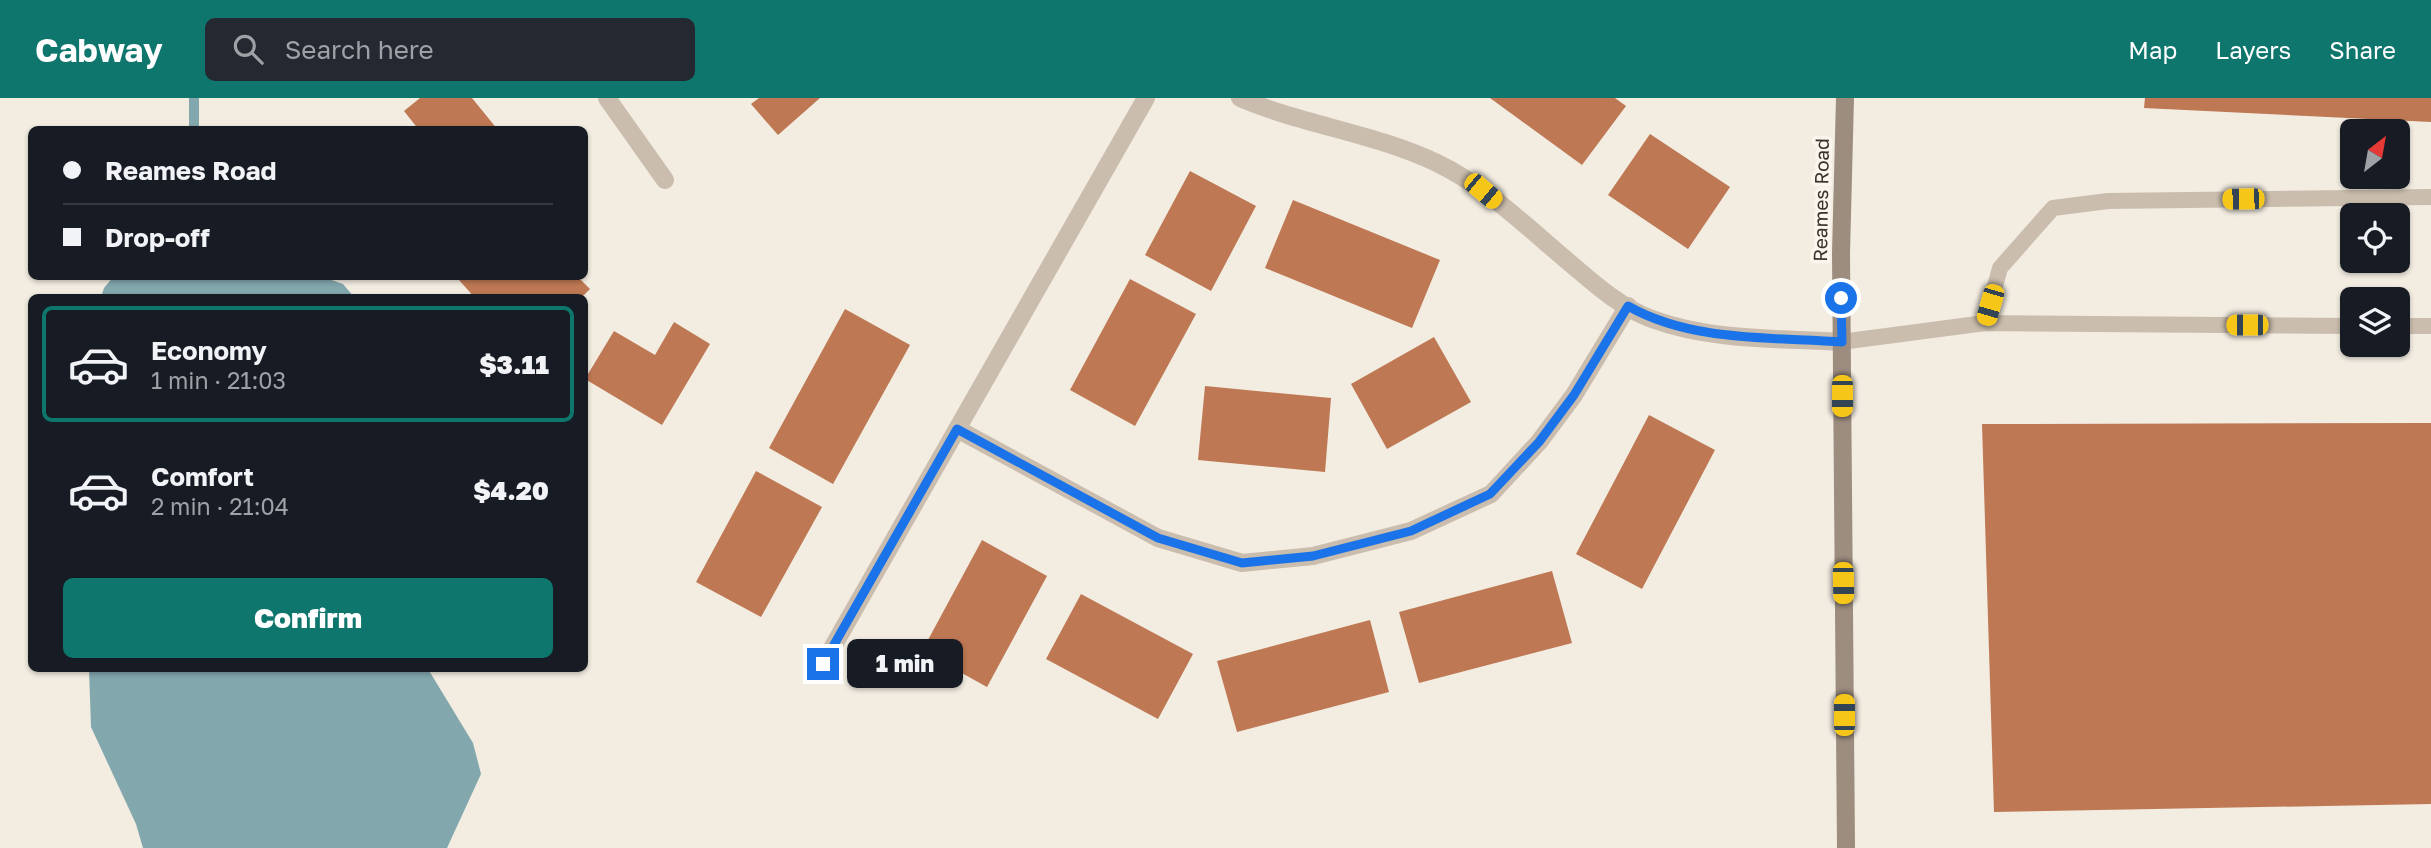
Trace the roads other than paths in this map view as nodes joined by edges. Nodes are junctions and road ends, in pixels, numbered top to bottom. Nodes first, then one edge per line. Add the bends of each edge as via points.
1 (607, 98) edge
2 (1146, 98) edge
3 (1240, 98) edge
4 (1845, 98) edge
5 (665, 180) dead end
6 (2431, 197) edge
7 (1628, 306) junction
8 (1985, 323) junction
9 (2340, 326) edge
10 (2410, 326) edge
11 (2431, 326) edge
12 (1842, 342) junction
13 (957, 429) junction
14 (823, 664) dead end
15 (1846, 848) edge

1 - 5 street
2 - 13 street
3 - 7 street via 1436,163 1483,191 1605,293
4 - 12 main road, Reames Road
6 - 8 lane via 2108,201 2053,208 2000,268
7 - 12 street via 1651,319 1702,333
7 - 13 street via 1574,395 1539,442 1490,494 1411,531 1313,556 1242,563 1158,538
8 - 9 lane
8 - 12 lane
10 - 11 lane
12 - 15 main road, Reames Road
13 - 14 street

